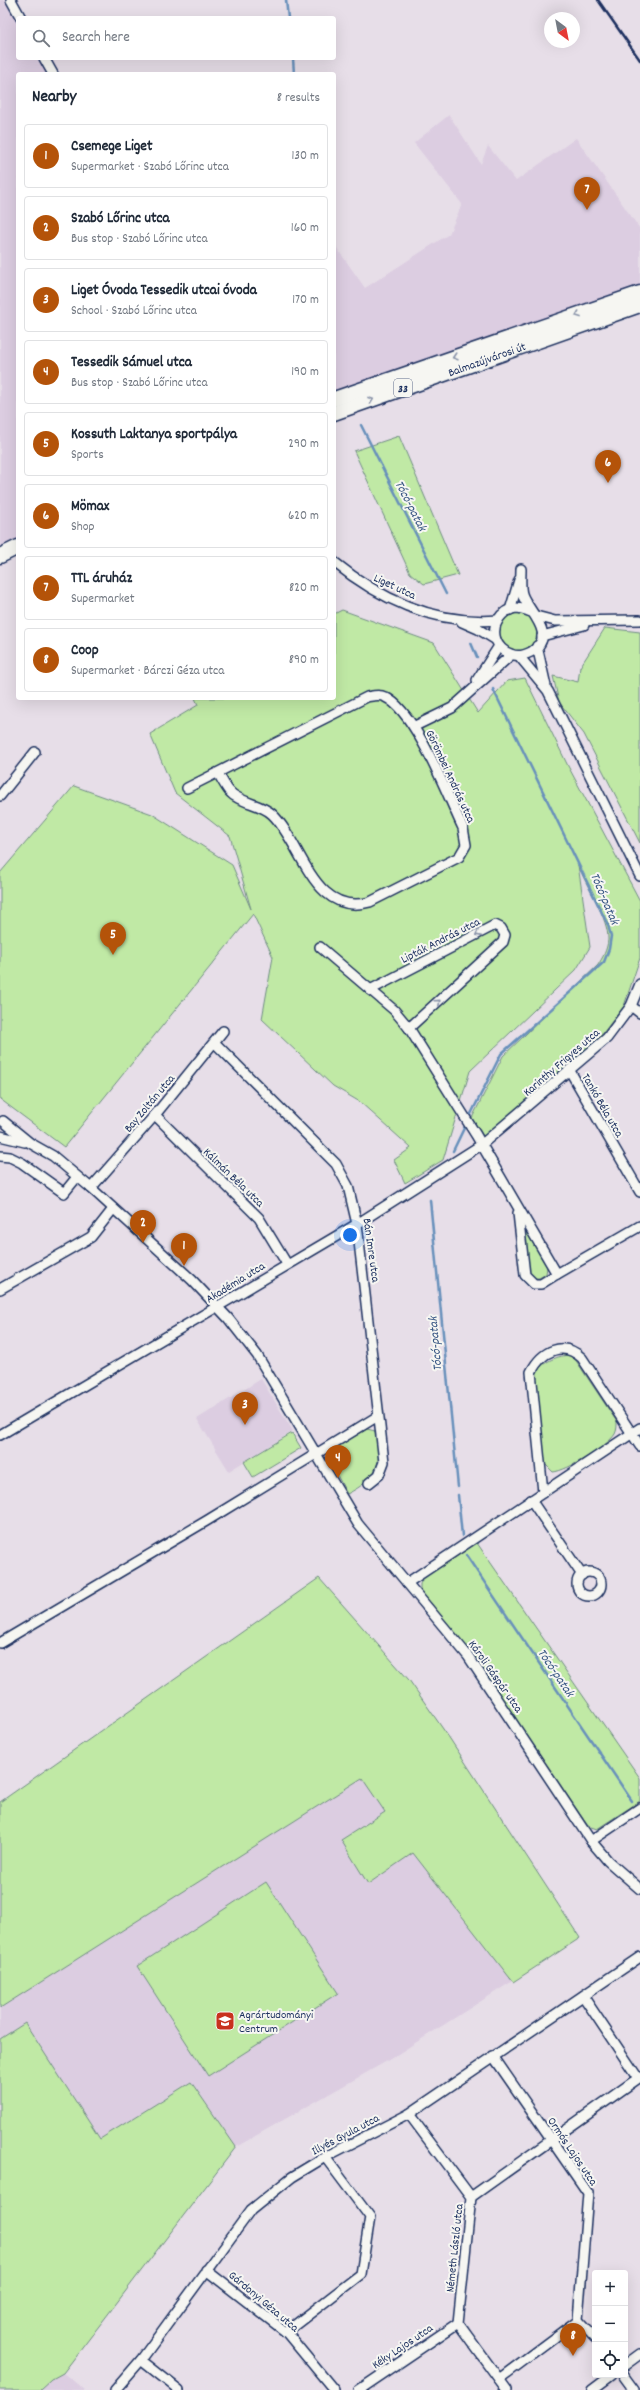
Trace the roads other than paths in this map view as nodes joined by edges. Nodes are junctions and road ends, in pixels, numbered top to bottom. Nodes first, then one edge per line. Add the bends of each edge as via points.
1 (11, 0) edge
2 (20, 16) edge
3 (45, 60) edge
4 (52, 72) edge
5 (640, 293) edge
6 (640, 305) edge
7 (336, 398) edge
8 (336, 412) edge
9 (16, 548) edge
10 (0, 556) edge
11 (336, 563) edge
12 (510, 610) junction
13 (534, 614) junction
14 (453, 618) junction
15 (498, 620) junction
16 (640, 620) edge
17 (598, 622) junction
18 (542, 636) junction
19 (498, 643) junction
20 (537, 646) junction
21 (515, 655) junction
22 (548, 691) junction
23 (468, 692) junction
24 (415, 726) junction
25 (35, 752) dead end
26 (218, 772) junction
27 (187, 788) dead end
28 (0, 796) edge
29 (640, 876) edge
30 (320, 947) dead end
31 (640, 984) edge
32 (370, 990) junction
33 (631, 1006) junction
34 (640, 1013) edge
35 (409, 1028) junction
36 (223, 1031) dead end
37 (214, 1043) junction
38 (570, 1071) junction
39 (155, 1115) junction
40 (2, 1118) edge
41 (0, 1131) edge
42 (0, 1136) edge
43 (30, 1143) junction
44 (481, 1145) junction
45 (0, 1156) edge
46 (77, 1177) junction
47 (91, 1188) junction
48 (640, 1192) edge
49 (518, 1208) junction
50 (113, 1209) junction
51 (357, 1224) junction
52 (640, 1226) edge
53 (287, 1264) junction
54 (556, 1274) junction
55 (0, 1289) edge
56 (218, 1306) junction
57 (378, 1416) junction
58 (640, 1428) edge
59 (632, 1433) junction
60 (0, 1436) edge
61 (640, 1446) edge
62 (316, 1454) junction
63 (369, 1483) dead end
64 (543, 1492) junction
65 (531, 1500) junction
66 (582, 1574) dead end
67 (407, 1583) junction
68 (0, 1643) edge
69 (640, 1808) edge
70 (591, 1840) junction
71 (640, 1889) edge
72 (640, 1957) edge
73 (583, 1996) junction
74 (493, 2056) junction
75 (639, 2078) edge
76 (409, 2114) junction
77 (551, 2140) junction
78 (325, 2157) junction
79 (471, 2197) junction
80 (206, 2270) junction
81 (578, 2320) junction
82 (458, 2323) junction
83 (286, 2332) junction
84 (592, 2335) edge
85 (640, 2354) edge
86 (141, 2360) junction
87 (628, 2363) edge
88 (608, 2378) edge
89 (625, 2378) edge
90 (499, 2379) junction
91 (115, 2390) edge
92 (179, 2390) edge
93 (334, 2390) edge
94 (359, 2390) edge
95 (506, 2390) edge
96 (592, 2390) edge
97 (634, 2390) edge

1 - 2 street
3 - 4 street
5 -> 7 main road, Balmazújvárosi út / 33
8 -> 6 main road, Balmazújvárosi út / 33
9 - 10 main road
11 - 14 street, Liget utca via 378,593 426,613
12 - 13 street via 518,608
12 - 13 street via 521,569 522,593
12 - 15 street
13 - 17 street via 555,621
13 - 18 street via 542,628
14 - 15 street, Liget utca
14 - 19 street, Liget utca via 478,629
15 - 19 street via 495,627
16 - 17 street
17 - 18 street
18 - 20 street
19 - 21 street
19 - 23 street, Görömbei András utca
20 - 21 street via 527,654
20 - 22 street
21 - 22 street via 528,664
21 - 23 street, Görömbei András utca
22 - 29 street
23 - 24 street, Görömbei András utca via 452,708
24 - 26 street, Görömbei András utca via 390,700 378,695 367,697
24 - 26 street, Görömbei András utca via 463,828 466,845 459,857 360,905 341,902 312,878 280,823 258,804 234,795
25 - 28 street
26 - 27 street, Görömbei András utca
30 - 32 street
31 - 33 street, Karinthy Frigyes utca
32 - 35 street via 394,1010
35 -> 32 street, Lipták András utca via 503,942 505,935 502,928 495,925
33 - 34 street
33 - 38 street, Karinthy Frigyes utca via 607,1038
35 - 44 street
36 - 37 street, Bay Zoltán utca
37 - 39 street, Bay Zoltán utca
37 - 51 street, Bán Imre utca via 336,1164 348,1186
38 - 44 street, Karinthy Frigyes utca
38 - 48 street, Tankó Béla utca
39 - 47 street, Bay Zoltán utca
39 - 53 street, Kálmán Béla utca via 259,1218
40 - 41 street
40 - 43 street
42 - 43 street
43 - 46 street, Károli Gáspár utca via 53,1156
44 - 49 street
44 - 51 street, Akadémia utca
45 - 46 street via 10,1157 64,1193
46 - 47 street, Károli Gáspár utca
47 - 50 street, Károli Gáspár utca
49 - 54 street
49 - 54 street via 525,1276 534,1284 541,1284
50 - 55 street via 91,1237
50 - 56 street, Károli Gáspár utca
51 - 53 street, Akadémia utca
51 - 57 street, Bán Imre utca
52 - 54 street
53 - 56 street, Akadémia utca
56 - 60 street, Akadémia utca
56 - 62 street, Károli Gáspár utca via 257,1355
57 - 62 street
57 - 63 street, Bán Imre utca via 384,1462 379,1475
58 - 59 street
59 - 61 street
59 - 64 street
59 - 64 street via 574,1350 563,1348 543,1356 531,1372
62 - 67 street, Károli Gáspár utca via 367,1536
62 - 68 street
64 - 65 street
65 - 66 street
65 - 67 street
67 - 70 street, Károli Gáspár utca via 468,1656
69 - 70 street
70 - 71 street, Károli Gáspár utca via 608,1861
72 - 73 street, Illyés Gyula utca
73 - 74 street, Illyés Gyula utca
73 - 75 street
74 - 76 street, Illyés Gyula utca
74 - 77 street, Ormós Lajos utca
75 - 77 street
76 - 78 street, Illyés Gyula utca
76 - 79 street, Németh László utca
77 - 79 street
77 - 81 street, Ormós Lajos utca via 588,2193
78 - 80 street, Illyés Gyula utca via 292,2177 251,2210
78 - 83 street via 370,2217 361,2274
79 - 82 street, Németh László utca
80 - 83 street, Gárdonyi Géza utca
80 - 86 street, Illyés Gyula utca
81 - 84 street
81 - 90 street
82 - 90 street
82 - 94 street, Kéky Lajos utca
83 - 93 street, Gárdonyi Géza utca
85 - 87 street
86 - 91 street, Illyés Gyula utca
86 - 92 street
88 - 96 street
89 - 97 street
90 - 95 street

